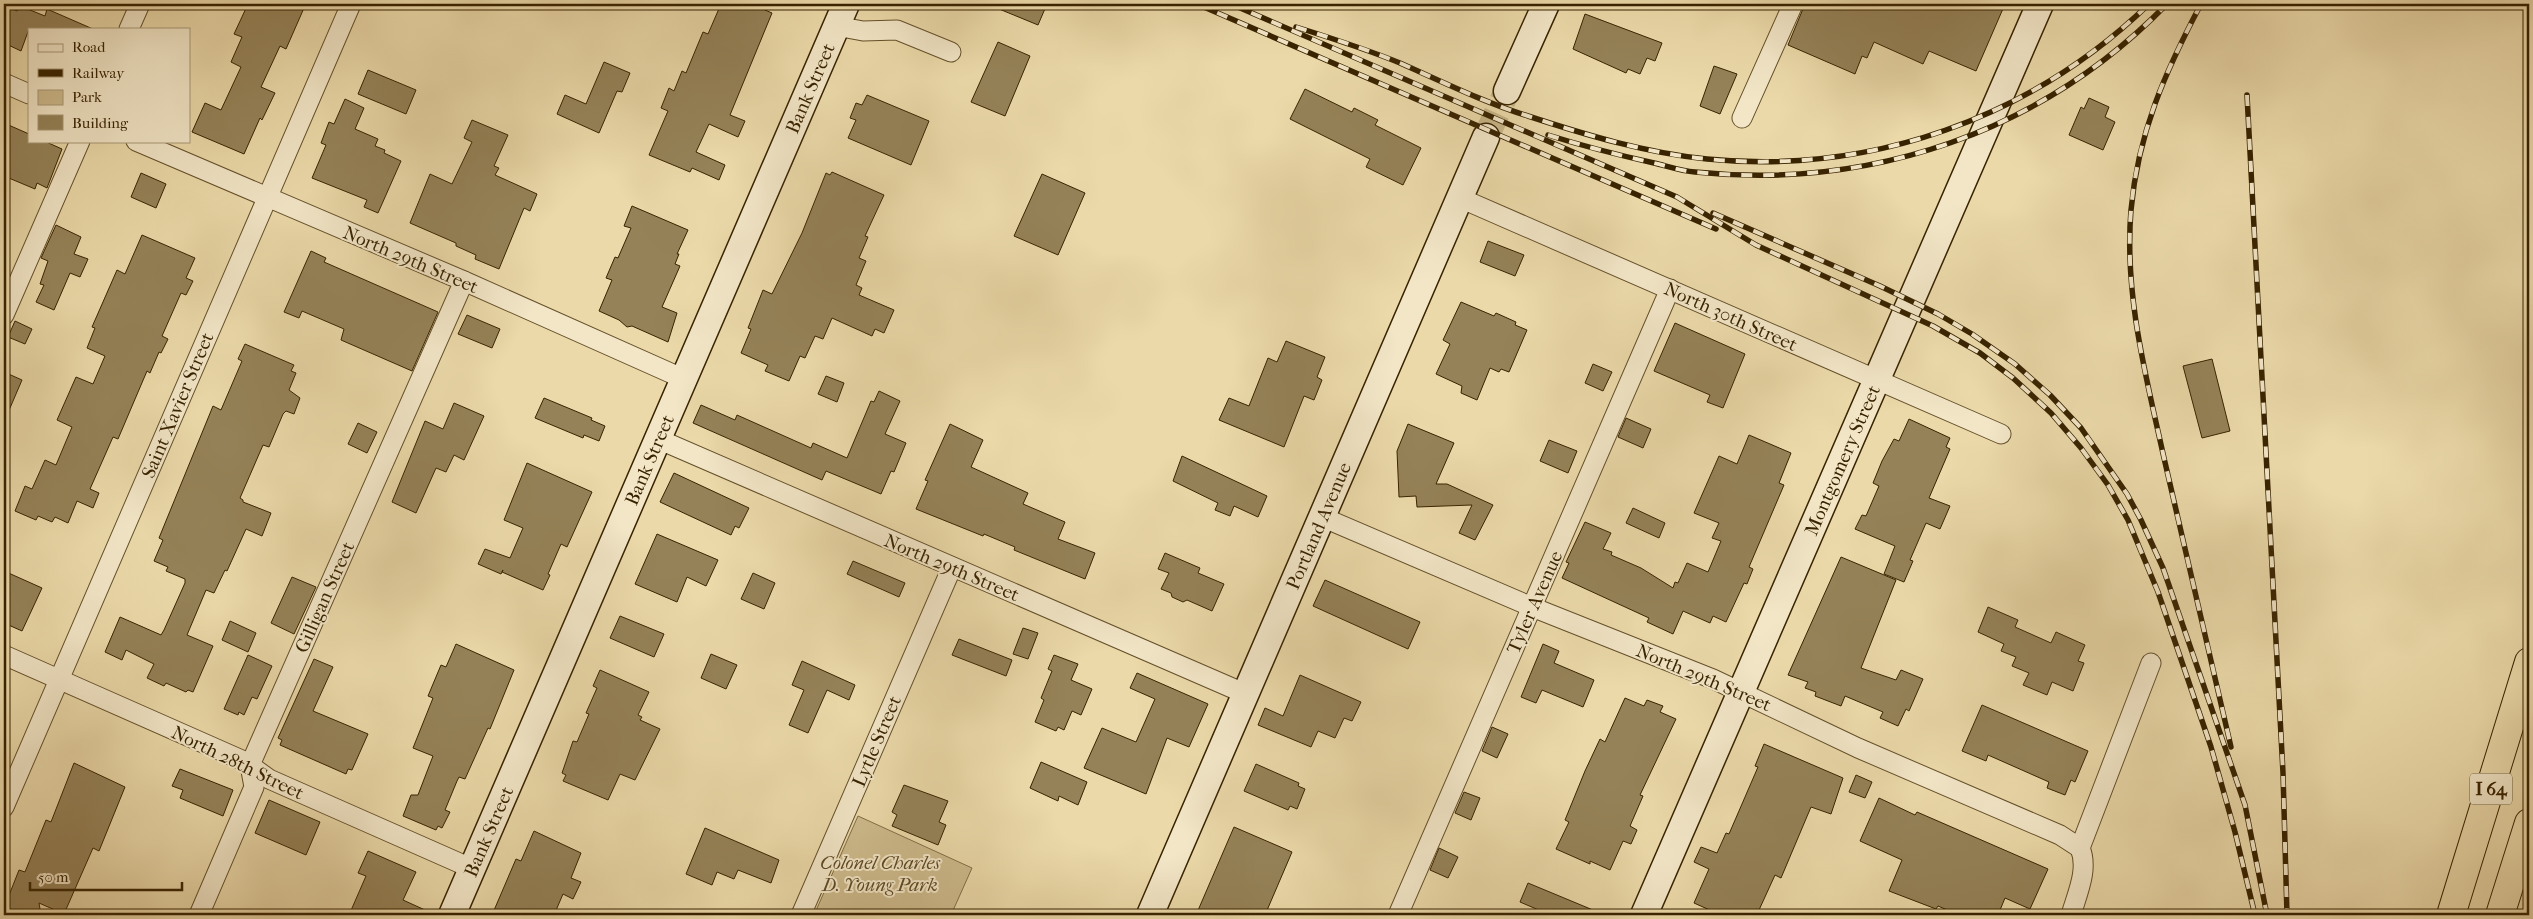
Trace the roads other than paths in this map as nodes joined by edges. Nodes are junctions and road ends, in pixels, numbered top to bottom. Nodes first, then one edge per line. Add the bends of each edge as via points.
1 (140, 4) edge
2 (352, 4) edge
3 (1546, 4) edge
4 (1793, 4) edge
5 (2040, 4) edge
6 (840, 15) edge
7 (129, 28) edge
8 (951, 52) dead end
9 (4, 83) edge
10 (1507, 91) tunnel mouth
11 (28, 94) edge
12 (1742, 118) dead end
13 (1486, 137) tunnel mouth
14 (80, 142) edge
15 (138, 142) edge
16 (268, 198) junction
17 (1460, 198) junction
18 (464, 281) junction
19 (1670, 289) junction
20 (4, 315) edge
21 (684, 379) junction
22 (1877, 380) junction
23 (2001, 434) dead end
24 (658, 439) junction
25 (1322, 516) junction
26 (952, 567) junction
27 (1532, 607) junction
28 (4, 654) edge
29 (2529, 662) edge
30 (2151, 663) dead end
31 (59, 679) junction
32 (1741, 691) junction
33 (1246, 694) junction
34 (250, 765) junction
35 (4, 807) edge
36 (2529, 824) edge
37 (2080, 848) junction
38 (472, 868) junction
39 (199, 915) edge
40 (452, 915) edge
41 (801, 915) edge
42 (1150, 915) edge
43 (1398, 915) edge
44 (1644, 915) edge
45 (2070, 915) edge
46 (2451, 915) edge
47 (2500, 915) edge

1 - 7 street
2 - 16 street, Saint Xavier Street
3 - 10 street
4 - 12 street
5 - 22 street, Montgomery Street
6 - 8 street via 863,31 897,30
6 - 21 street, Bank Street
9 - 11 street
13 - 17 street, Portland Avenue
14 - 20 street
15 - 16 street, North 29th Street
16 - 18 street, North 29th Street
16 - 31 street, Saint Xavier Street
17 - 19 street, North 30th Street
17 - 25 street, Portland Avenue
18 - 21 street, North 29th Street
18 - 34 street, Gilligan Street
19 - 22 street, North 30th Street
19 - 27 street, Tyler Avenue
21 - 24 street, Bank Street
22 - 23 street, North 30th Street
22 - 32 street, Montgomery Street
24 - 26 street, North 29th Street
24 - 38 street, Bank Street
25 - 27 street, North 29th Street
25 - 33 street, Portland Avenue
26 - 33 street, North 29th Street
26 - 41 street, Lytle Street
27 - 32 street, North 29th Street
27 - 43 street, Tyler Avenue
28 - 31 street, North 28th Street
29 - 46 highway, I 64
30 - 37 street
31 - 34 street, North 28th Street
31 - 35 street, Saint Xavier Street
32 - 37 street, North 29th Street via 1858,748 2060,835
32 - 44 street, Montgomery Street
33 - 42 street, Portland Avenue
34 - 38 street, North 28th Street via 269,779
34 - 39 street via 254,787
36 - 47 highway, I 64
37 - 45 street via 2084,858 2083,870
38 - 40 street, Bank Street

